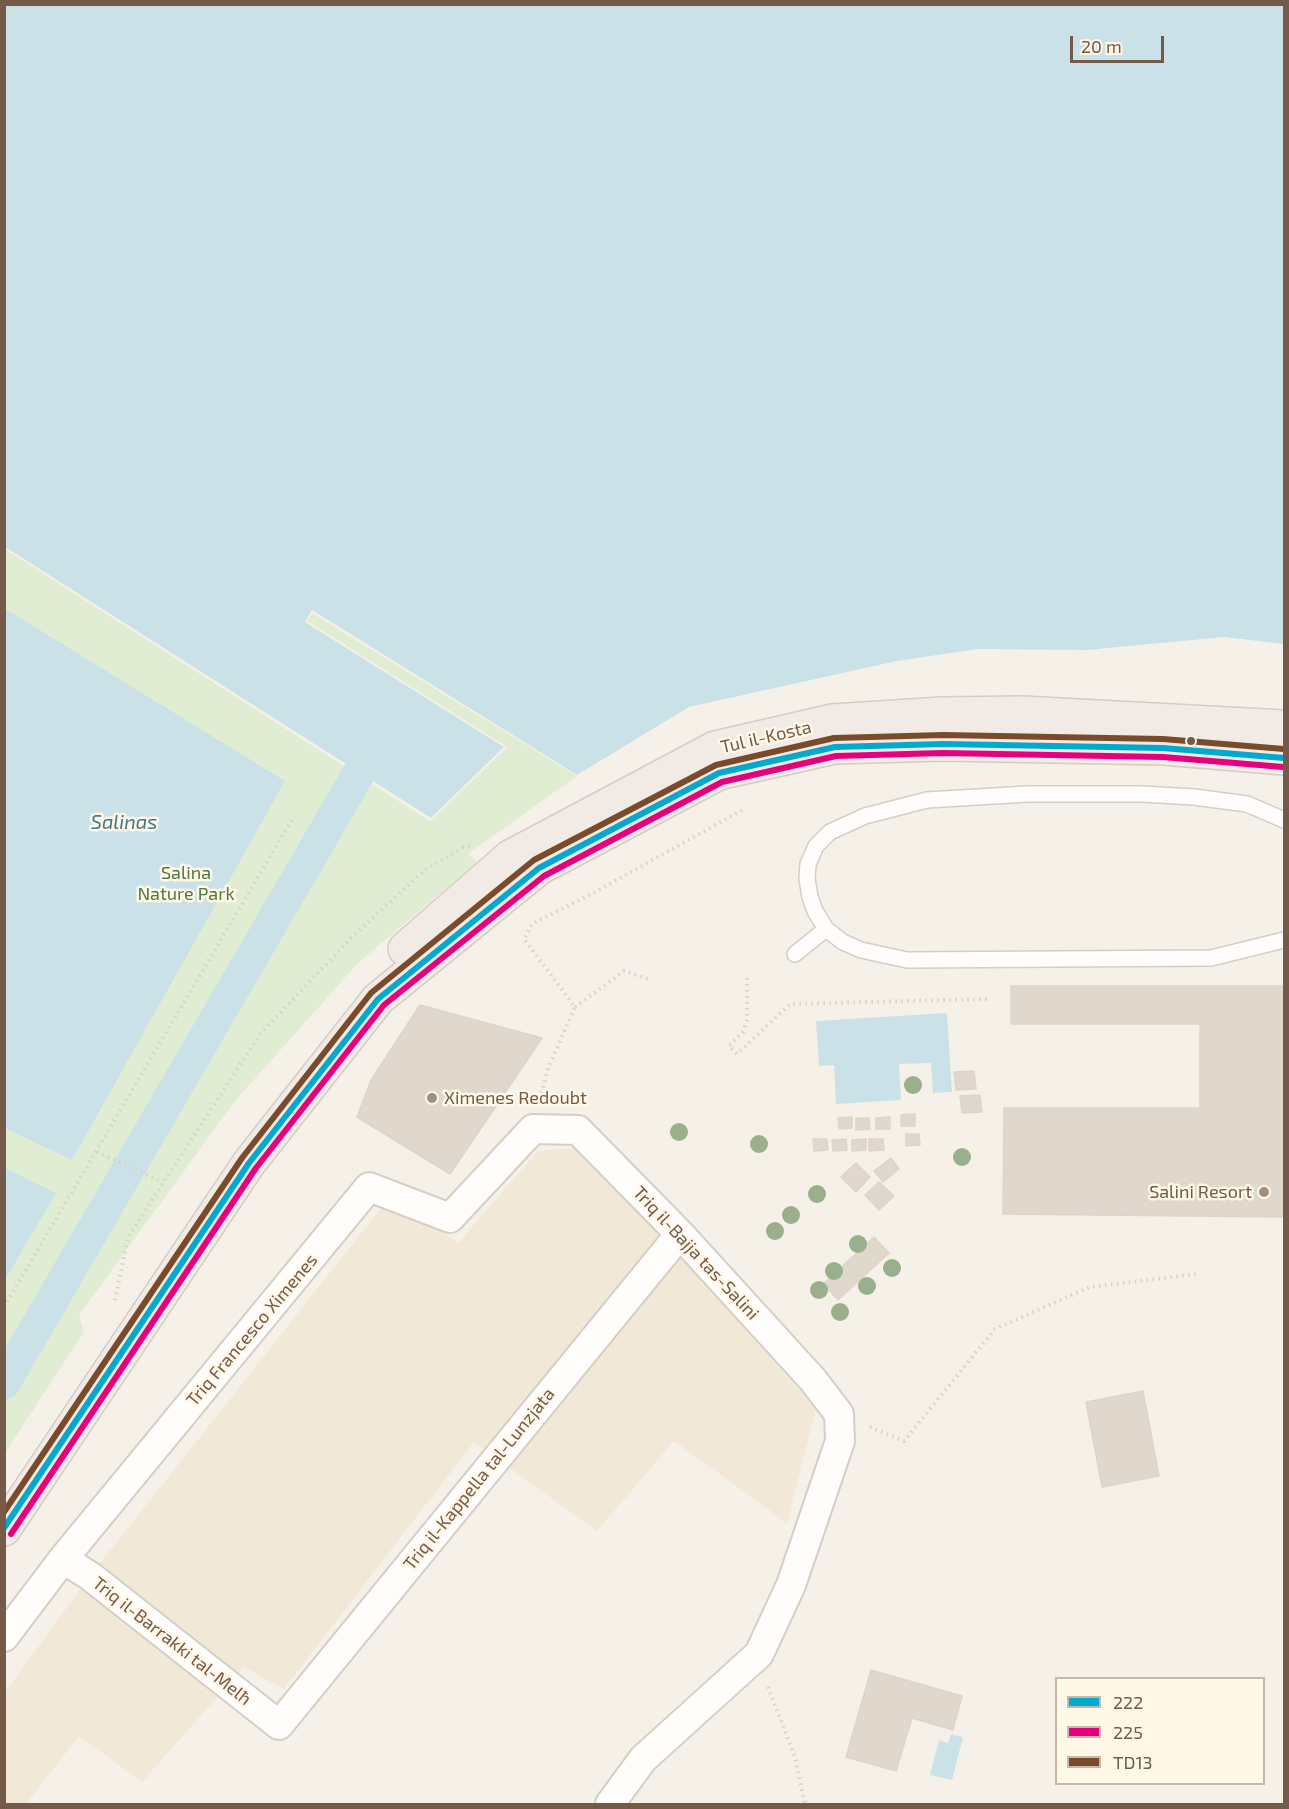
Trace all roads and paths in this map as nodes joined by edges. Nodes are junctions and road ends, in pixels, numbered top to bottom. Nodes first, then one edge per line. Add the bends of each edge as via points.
1 (1284, 728) edge
2 (1284, 758) edge
3 (746, 808) dead end
4 (294, 816) dead end
5 (1284, 820) edge
6 (510, 857) junction
7 (826, 929) junction
8 (1284, 940) edge
9 (795, 954) dead end
10 (747, 978) dead end
11 (651, 980) dead end
12 (987, 999) dead end
13 (575, 1007) junction
14 (548, 1068) dead end
15 (533, 1129) joint
16 (97, 1152) junction
17 (163, 1182) junction
18 (680, 1234) junction
19 (1198, 1274) dead end
20 (4, 1307) edge
21 (107, 1338) junction
22 (839, 1414) junction
23 (4, 1488) edge
24 (4, 1529) edge
25 (63, 1559) junction
26 (4, 1637) edge
27 (759, 1654) junction
28 (279, 1725) joint
29 (610, 1804) edge
30 (805, 1804) edge

1 - 6 highway, Tul il-Kosta via 1023,713 832,721 715,748
2 - 24 highway, Tul il-Kosta via 1151,748 943,744 835,747 719,773 539,868 378,999 249,1163
3 - 13 path via 532,924 524,939
4 - 16 path
5 - 7 lane via 1247,804 1184,796 1027,794 927,800 856,820 830,832 816,846 807,879 815,912
6 - 17 path via 462,848 426,869 351,938 260,1034
6 - 21 highway, Tul il-Kosta via 362,987 173,1241
7 - 8 lane via 861,950 907,960 1211,958
7 - 9 lane
10 - 12 path via 747,1020 743,1032 729,1046 737,1054 790,1004
11 - 13 path via 624,971
13 - 14 path
15 - 18 street, Triq il-Bajja tas-Salini via 578,1130
15 - 25 street, Triq Francesco Ximenes via 450,1218 369,1187
16 - 17 path
16 - 20 path
17 - 21 path via 128,1237
18 - 22 street, Triq il-Bajja tas-Salini via 813,1380
18 - 28 street, Triq il-Kappella tal-Lunzjata
19 - 22 path via 1090,1287 995,1329 904,1441
21 - 23 highway, Tul il-Kosta
22 - 27 street via 840,1441 791,1585
25 - 26 street, Triq Francesco Ximenes
25 - 28 street, Triq il-Barrakki tal-Melħ
27 - 29 street via 643,1760
27 - 30 path via 768,1689 795,1757

